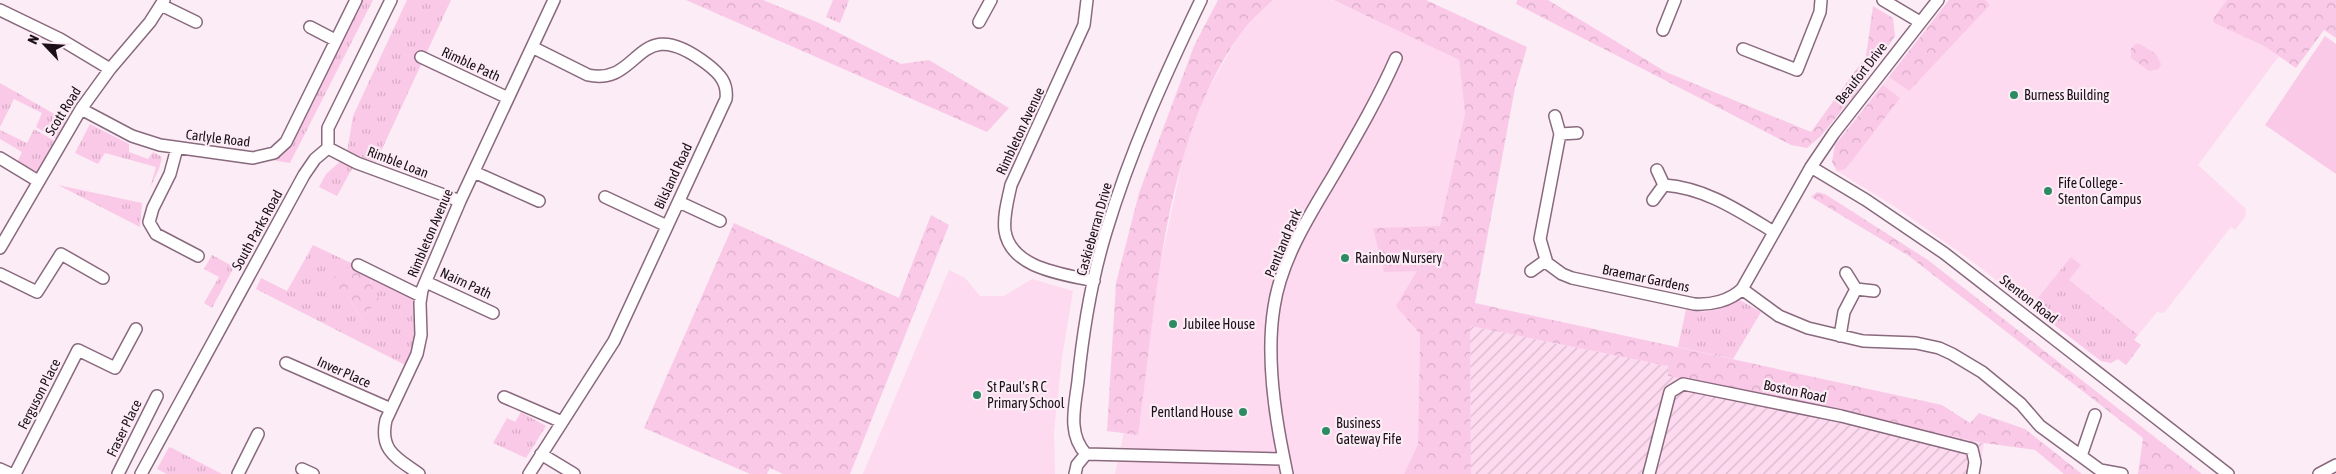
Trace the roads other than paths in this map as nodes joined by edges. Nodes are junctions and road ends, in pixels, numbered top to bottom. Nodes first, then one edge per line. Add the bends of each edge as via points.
1 (356, 0) edge
2 (391, 0) edge
3 (554, 0) edge
4 (991, 0) edge
5 (1087, 0) edge
6 (1201, 0) edge
7 (1675, 0) edge
8 (1821, 0) edge
9 (1883, 0) edge
10 (1938, 0) edge
11 (163, 2) edge
12 (0, 10) edge
13 (196, 22) dead end
14 (979, 22) dead end
15 (1920, 22) junction
16 (310, 27) dead end
17 (1663, 30) dead end
18 (335, 40) junction
19 (532, 47) junction
20 (1743, 49) dead end
21 (421, 57) dead end
22 (1396, 58) dead end
23 (110, 69) junction
24 (508, 98) junction
25 (81, 109) junction
26 (1555, 116) dead end
27 (1577, 133) dead end
28 (1560, 134) junction
29 (178, 148) junction
30 (328, 148) junction
31 (0, 158) edge
32 (1811, 167) junction
33 (1657, 170) dead end
34 (474, 172) junction
35 (38, 181) junction
36 (1664, 184) junction
37 (605, 197) dead end
38 (1653, 200) dead end
39 (460, 201) junction
40 (539, 201) dead end
41 (679, 202) junction
42 (720, 220) dead end
43 (667, 226) junction
44 (1774, 232) junction
45 (0, 248) edge
46 (198, 256) dead end
47 (1546, 261) junction
48 (358, 265) dead end
49 (1531, 271) dead end
50 (1846, 273) dead end
51 (0, 274) edge
52 (103, 278) dead end
53 (1094, 281) junction
54 (426, 282) junction
55 (1742, 289) junction
56 (1856, 289) junction
57 (1874, 291) dead end
58 (420, 296) junction
59 (493, 313) dead end
60 (136, 329) dead end
61 (1840, 336) junction
62 (286, 363) dead end
63 (157, 396) dead end
64 (504, 397) dead end
65 (391, 409) junction
66 (2095, 415) dead end
67 (562, 422) junction
68 (258, 434) dead end
69 (541, 454) junction
70 (1086, 454) junction
71 (2081, 456) junction
72 (1284, 459) junction
73 (2336, 465) edge
74 (0, 469) edge
75 (302, 469) dead end
76 (2224, 471) edge
77 (413, 472) edge
78 (11, 474) edge
79 (15, 474) edge
80 (118, 474) edge
81 (141, 474) edge
82 (238, 474) edge
83 (313, 474) edge
84 (528, 474) edge
85 (574, 474) edge
86 (1075, 474) edge
87 (1287, 474) edge
88 (1649, 474) edge
89 (1973, 474) edge
90 (2122, 474) edge
91 (2237, 474) edge
92 (2318, 474) edge

1 - 18 street, Carlyle Road
2 - 30 street via 328,128
3 - 19 street, Rimbleton Avenue
4 - 14 street
5 - 53 street, Rimbleton Avenue via 1084,25 1011,185 1005,230 1008,240 1025,260 1038,267
6 - 53 street, Caskieberran Drive via 1138,144 1105,233
7 - 17 street
8 - 20 street via 1820,12 1797,70
9 - 15 street
10 - 15 street, Beaufort Drive
11 - 13 street
11 - 23 street, Scott Road via 132,46
12 - 23 street via 60,39
15 - 32 street, Beaufort Drive
16 - 18 street
18 - 29 street, Carlyle Road via 286,142 274,153 253,158
19 - 24 street, Rimbleton Avenue
19 - 41 street, Bilsland Road via 588,75 603,77 616,74 645,49 667,43 701,60 720,76 727,90 726,100
21 - 24 street, Rimble Path
22 - 72 street, Pentland Park via 1362,125 1310,214 1288,262 1274,307 1272,377
23 - 25 street, Scott Road
24 - 34 street, Rimbleton Avenue
25 - 29 street, Carlyle Road via 145,142
25 - 35 street, Scott Road
26 - 28 street
27 - 28 street
28 - 47 street via 1540,239
29 - 46 street via 149,222 156,234
30 - 39 street, Rimble Loan via 357,163
30 - 81 street, South Parks Road via 304,175
31 - 35 street
32 - 44 street
32 - 76 street, Stenton Road via 1944,253
33 - 36 street
34 - 39 street, Rimbleton Avenue
34 - 40 street
35 - 45 street, Scott Road
36 - 38 street
36 - 44 street via 1711,196
37 - 43 street
39 - 54 street, Rimbleton Avenue
41 - 42 street
41 - 43 street, Bilsland Road
43 - 67 street, Bilsland Road via 614,341
44 - 55 street
47 - 49 street
47 - 55 street, Braemar Gardens via 1554,270 1572,278 1694,304 1705,305 1727,299
48 - 58 street
50 - 56 street
51 - 52 street via 37,292 61,254
53 - 70 street, Caskieberran Drive via 1082,336 1074,417 1074,436
54 - 58 street, Rimbleton Avenue
54 - 59 street, Nairn Path
55 - 61 street via 1792,323
56 - 57 street
56 - 61 street via 1844,312
58 - 65 street, Rimbleton Avenue via 420,345
60 - 79 street, Ferguson Place via 115,368 78,350
61 - 71 street via 1876,342 1916,343 1939,348 1963,359
62 - 65 street, Inver Place
63 - 80 street, Fraser Place
64 - 67 street
65 - 77 street, Rimbleton Avenue via 384,442 394,456
66 - 71 street
67 - 69 street, Bilsland Road
68 - 82 street
69 - 84 street, Bilsland Road
69 - 85 street
70 - 72 street
70 - 86 street via 1077,465
71 - 90 street via 2100,470
72 - 87 street, Pentland Park
73 - 92 street
74 - 78 street
75 - 83 street
76 - 91 street, Stenton Road
88 - 89 street, Boston Road via 1670,392 1683,384 1841,416 1972,449

